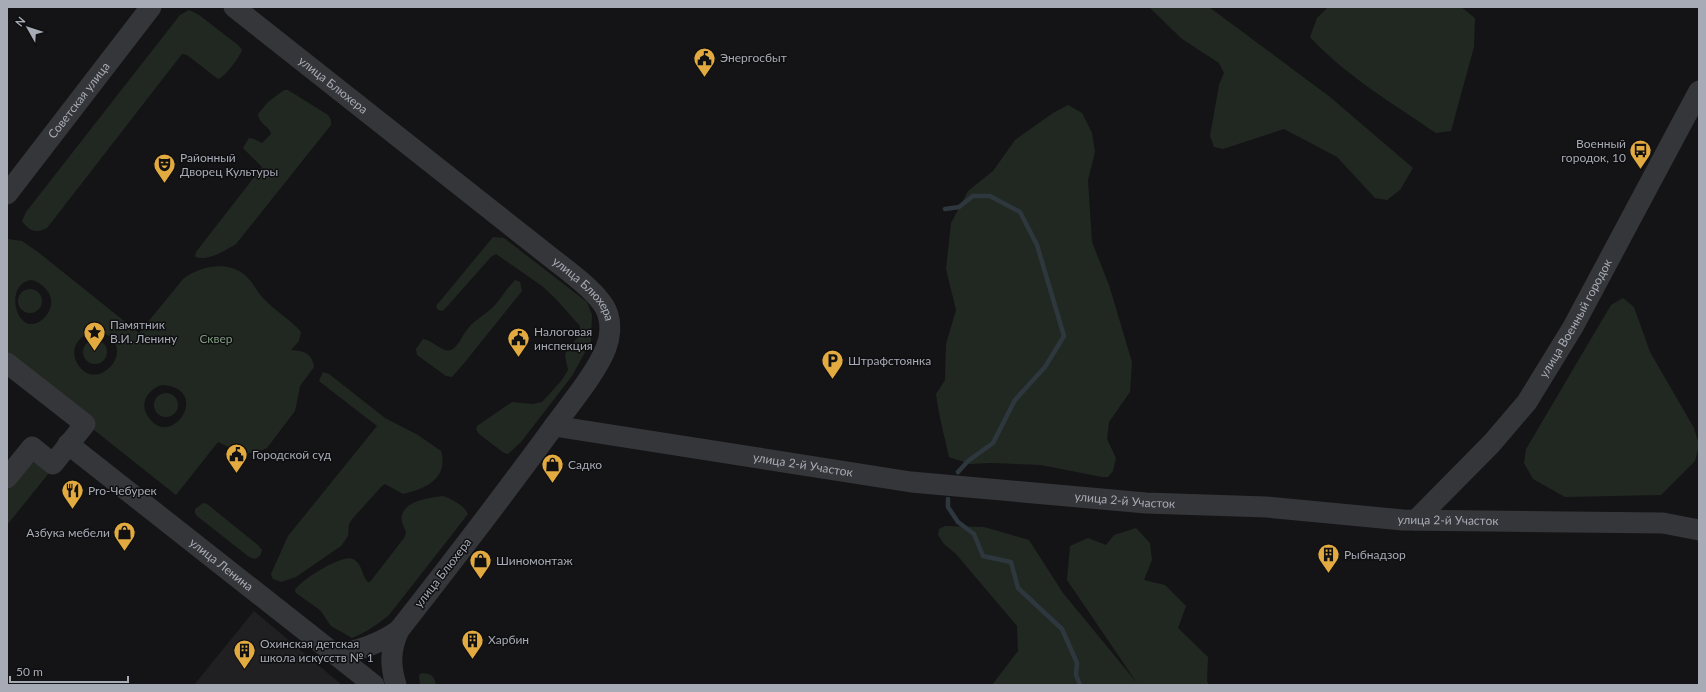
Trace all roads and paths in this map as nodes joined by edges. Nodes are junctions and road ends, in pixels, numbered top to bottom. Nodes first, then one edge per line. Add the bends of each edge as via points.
1 (151, 7) edge
2 (234, 7) edge
3 (1699, 91) edge
4 (7, 194) edge
5 (7, 363) edge
6 (554, 426) junction
7 (68, 444) junction
8 (7, 478) edge
9 (1416, 520) junction
10 (1699, 530) edge
11 (399, 630) junction
12 (335, 654) junction
13 (374, 685) edge
14 (396, 685) edge

1 - 4 street, Советская улица
2 - 6 street, улица Блюхера via 490,208 601,301 610,325 606,347 588,378
3 - 9 street, улица Военный городок via 1573,327 1527,402 1492,443
5 - 7 street via 85,424
6 - 9 street, улица 2-й Участок via 910,482 1146,503 1266,507
6 - 11 street, улица Блюхера
7 - 8 street via 53,464 32,447
7 - 12 street, улица Ленина
9 - 10 street, улица 2-й Участок via 1655,522
11 - 12 street via 370,647
11 - 14 street, улица Блюхера via 393,642 391,658
12 - 13 street, улица Ленина

